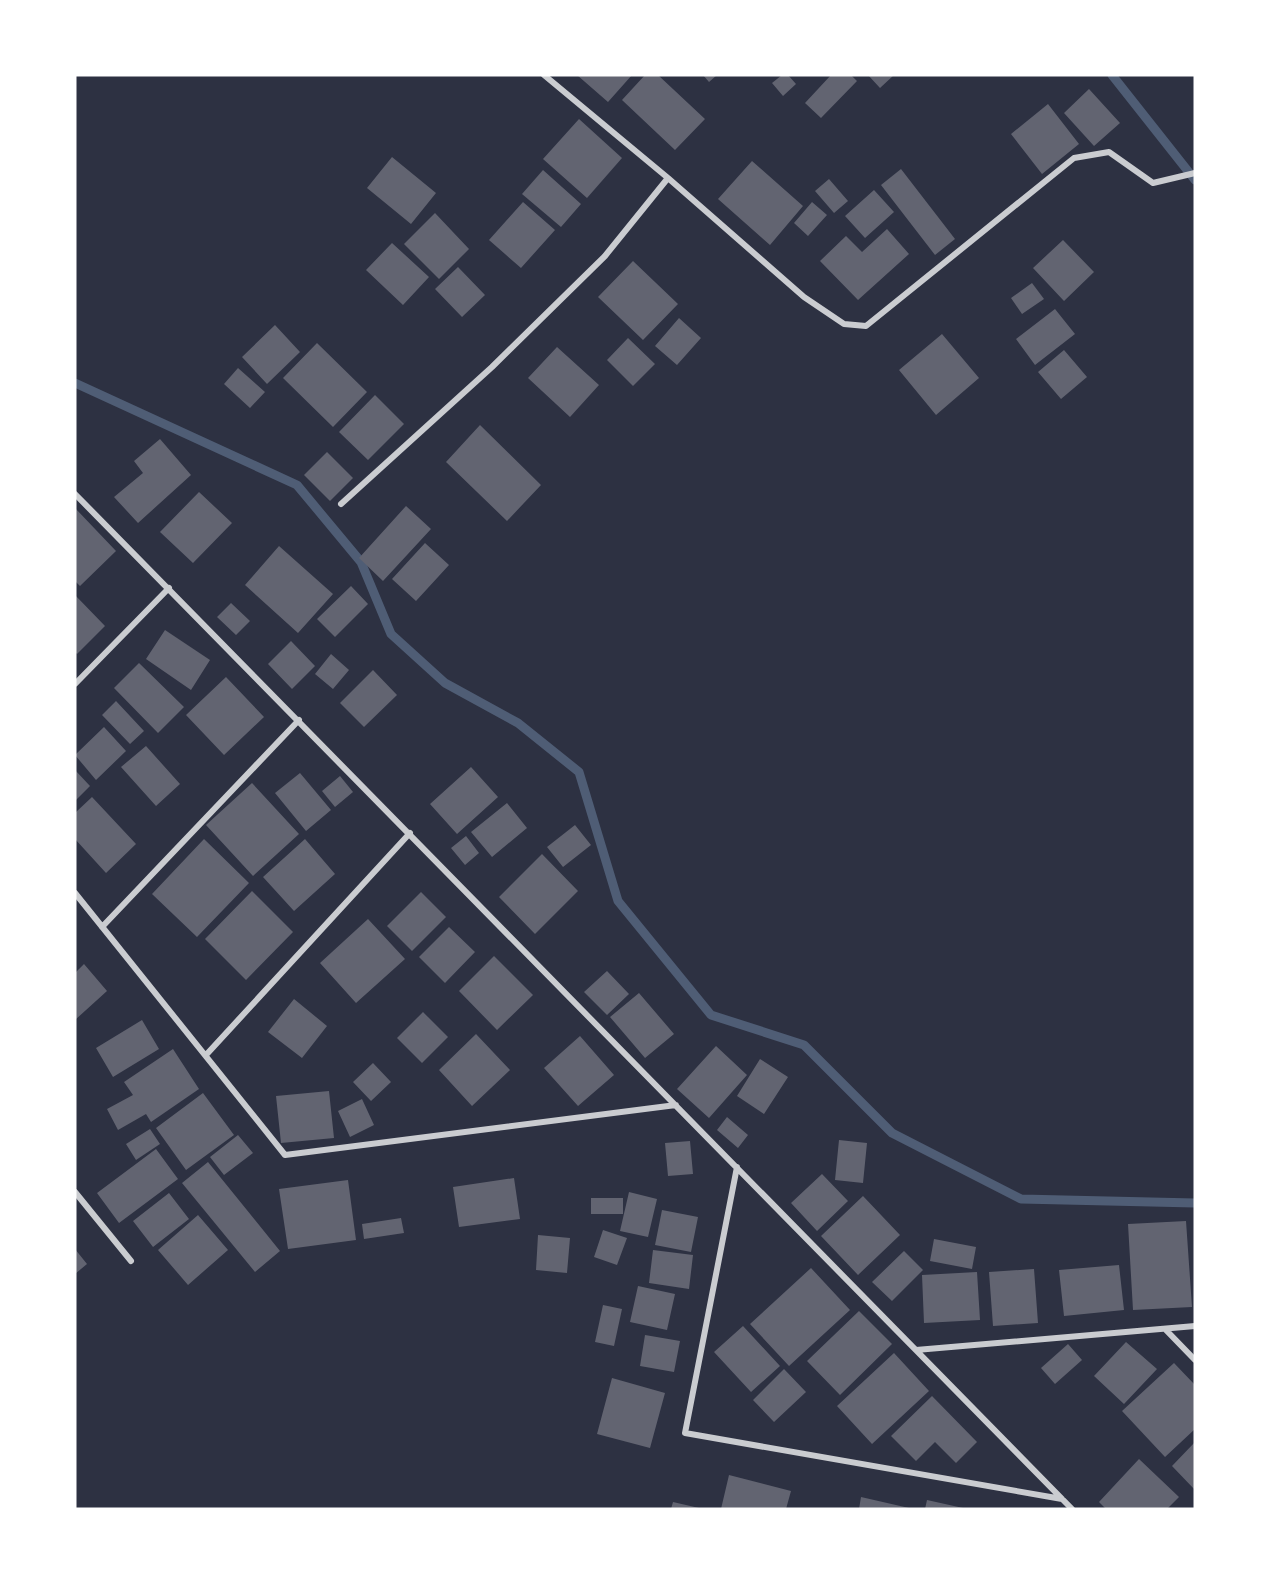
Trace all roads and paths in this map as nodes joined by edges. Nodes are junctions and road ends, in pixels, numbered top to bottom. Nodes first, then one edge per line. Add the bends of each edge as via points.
1 (544, 75) edge
2 (1195, 173) edge
3 (668, 178) junction
4 (75, 494) edge
5 (341, 504) dead end
6 (169, 588) junction
7 (75, 684) edge
8 (299, 720) junction
9 (410, 833) junction
10 (75, 893) edge
11 (102, 927) junction
12 (206, 1055) junction
13 (676, 1105) junction
14 (737, 1167) junction
15 (75, 1192) edge
16 (131, 1262) dead end
17 (1195, 1326) edge
18 (1165, 1329) junction
19 (916, 1350) junction
20 (1195, 1360) edge
21 (1063, 1499) junction
22 (1072, 1509) edge

1 - 3 street
2 - 3 street via 1153,183 1109,152 1074,158 866,326 844,324 804,297
3 - 5 street via 597,264 492,367
4 - 6 street
6 - 7 street
6 - 8 street
8 - 9 street
8 - 11 street
9 - 12 street
9 - 13 street
10 - 11 street
11 - 12 street
12 - 13 street via 285,1155
13 - 14 street
14 - 19 street
14 - 21 street via 685,1433
15 - 16 street
17 - 18 street
18 - 19 street
18 - 20 street
19 - 21 street
21 - 22 street

